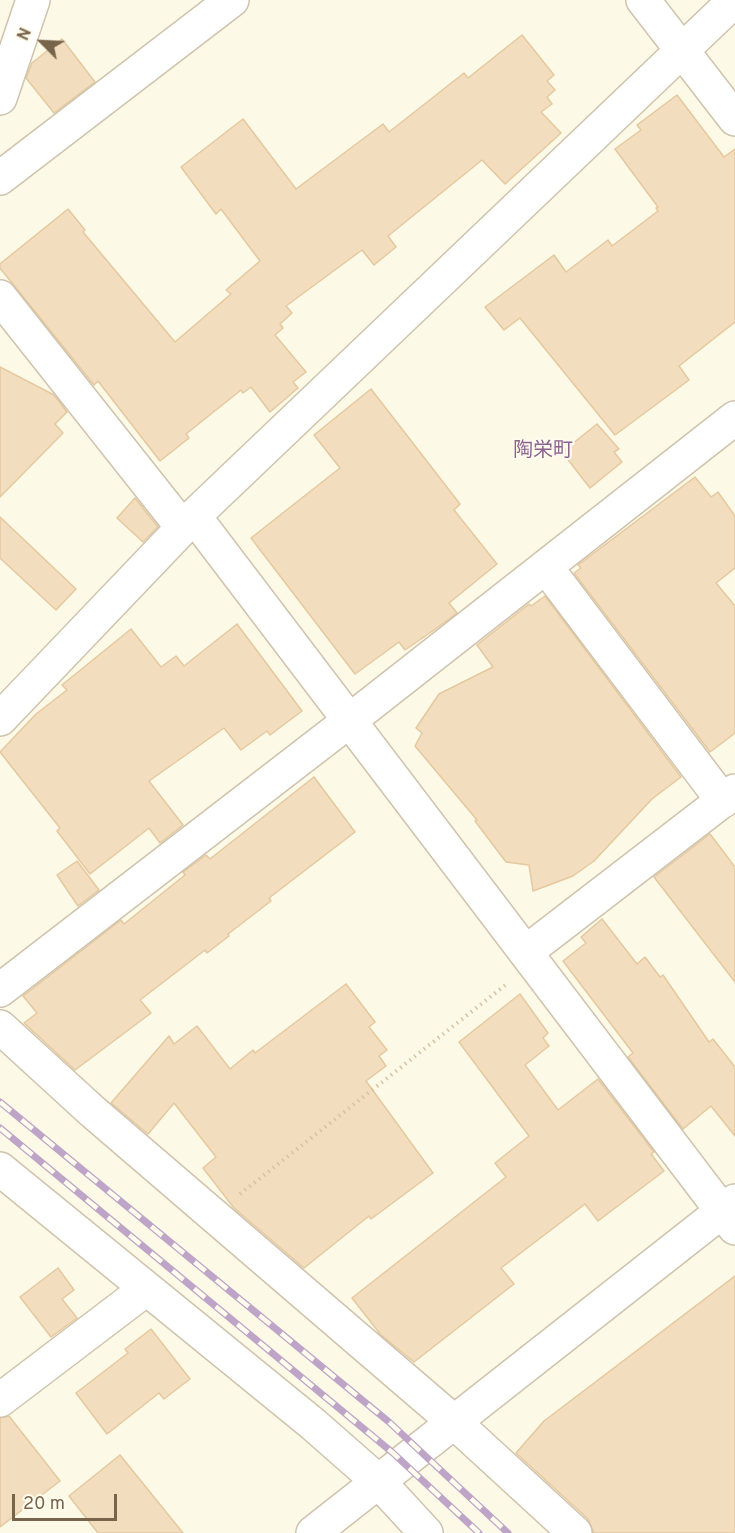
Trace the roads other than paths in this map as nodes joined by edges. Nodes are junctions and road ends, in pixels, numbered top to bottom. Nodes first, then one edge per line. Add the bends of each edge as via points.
1 (33, 0) edge
2 (232, 0) edge
3 (643, 0) edge
4 (735, 0) edge
5 (682, 50) junction
6 (0, 98) edge
7 (735, 119) edge
8 (0, 178) edge
9 (0, 297) edge
10 (735, 418) edge
11 (189, 522) junction
12 (546, 567) junction
13 (0, 719) edge
14 (349, 721) junction
15 (729, 796) edge
16 (529, 956) junction
17 (0, 990) edge
18 (0, 1027) edge
19 (0, 1168) edge
20 (731, 1213) edge
21 (146, 1289) junction
22 (0, 1400) edge
23 (453, 1421) junction
24 (380, 1482) junction
25 (313, 1533) edge
26 (426, 1533) edge
27 (575, 1533) edge

1 - 6 street
2 - 8 street
3 - 5 street
4 - 5 street
5 - 7 street
5 - 11 street
9 - 11 street
10 - 12 street
11 - 13 street
11 - 14 street
12 - 14 street
12 - 15 street
14 - 16 street
14 - 17 street
15 - 16 street
16 - 20 street
18 - 23 street via 92,1111
19 - 21 street
20 - 23 street
21 - 22 street
21 - 24 street
23 - 24 street
23 - 27 street
24 - 25 street
24 - 26 street

